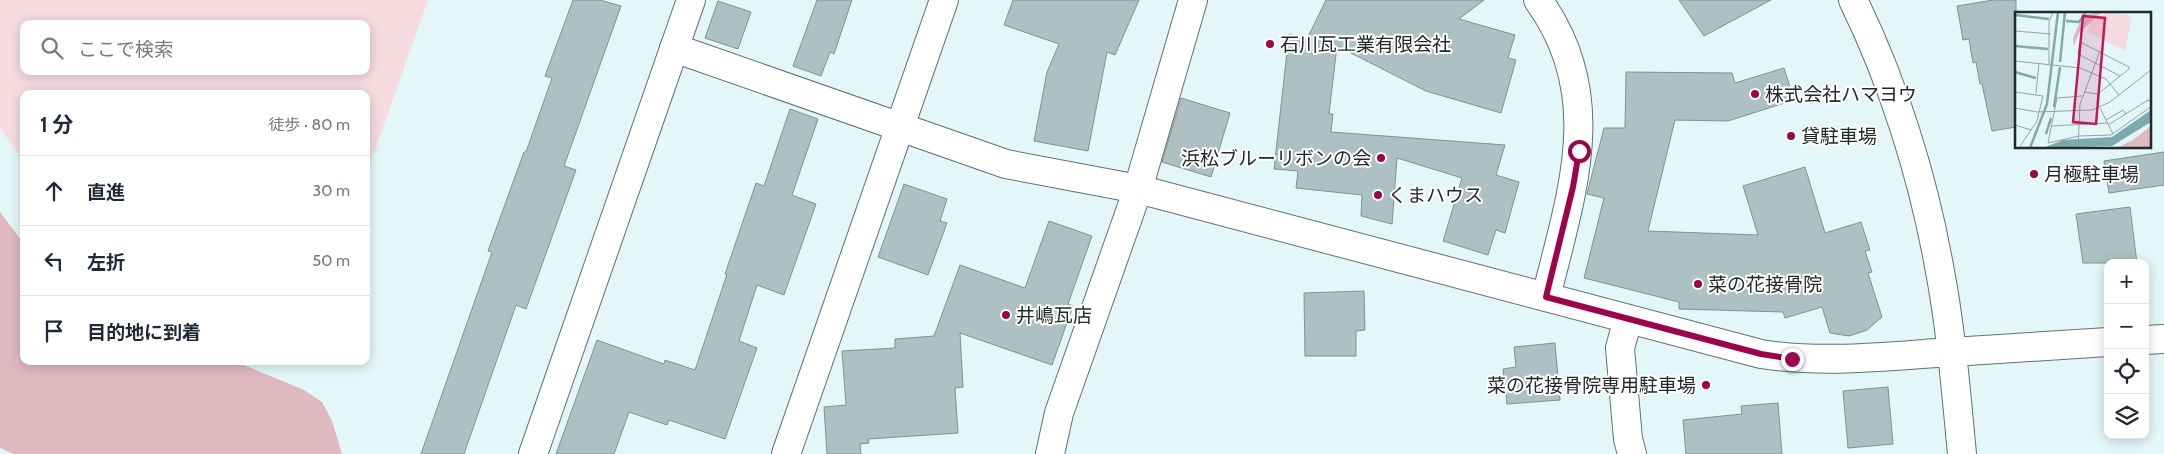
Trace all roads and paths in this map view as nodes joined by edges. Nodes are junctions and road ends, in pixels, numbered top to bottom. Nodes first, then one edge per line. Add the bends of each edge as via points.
1 (691, 0) edge
2 (944, 0) edge
3 (1193, 0) edge
4 (1538, 0) edge
5 (1853, 0) edge
6 (674, 48) junction
7 (900, 127) junction
8 (1138, 189) junction
9 (1546, 297) junction
10 (1628, 319) junction
11 (2164, 338) edge
12 (2149, 340) edge
13 (2104, 342) edge
14 (1952, 352) junction
15 (533, 454) edge
16 (786, 454) edge
17 (1050, 454) edge
18 (1632, 454) edge
19 (1962, 454) edge

1 - 6 street
2 - 7 street
3 - 8 street
4 - 9 street via 1562,43 1574,78 1580,114 1579,151 1573,187
5 - 14 street via 1893,98 1920,181 1939,266
6 - 7 street
6 - 15 street
7 - 8 street via 1006,164
7 - 16 street
8 - 9 street
8 - 17 street via 1059,413
9 - 10 street
10 - 14 street via 1792,359
10 - 18 street via 1620,348
11 - 12 street
13 - 14 street
14 - 19 street

